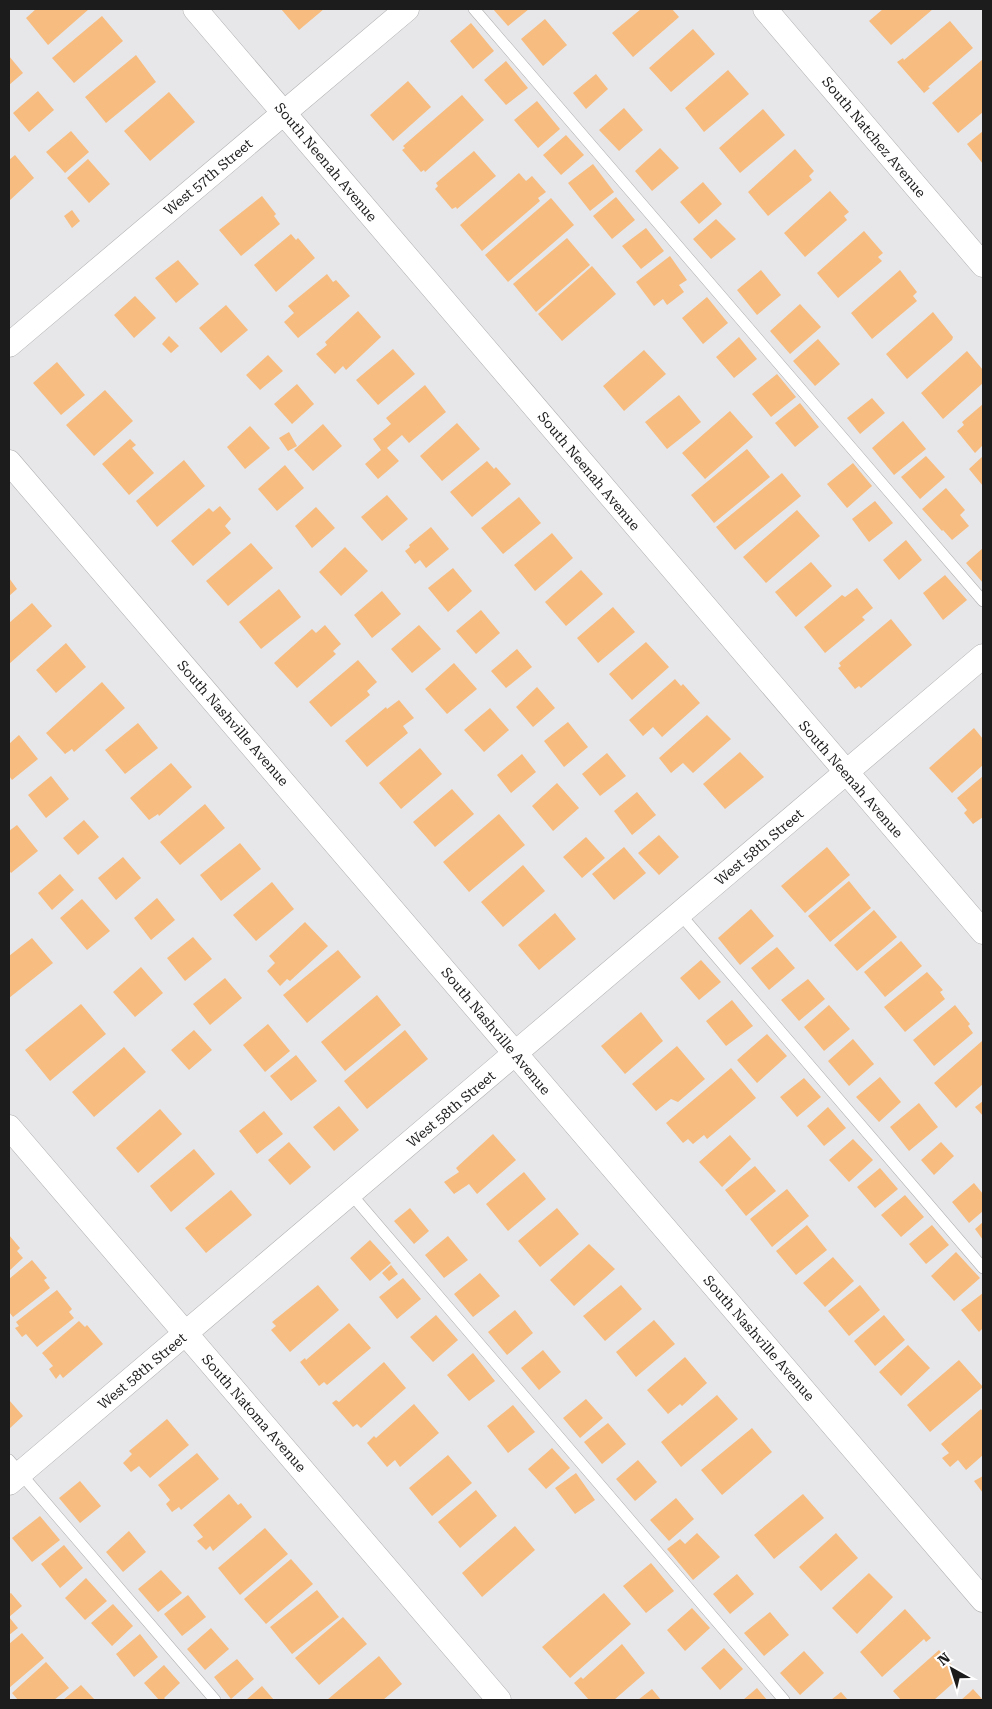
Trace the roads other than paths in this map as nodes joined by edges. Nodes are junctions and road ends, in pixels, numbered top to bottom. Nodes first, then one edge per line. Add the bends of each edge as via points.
1 (195, 9) edge
2 (407, 9) edge
3 (474, 9) edge
4 (765, 9) edge
5 (284, 112) junction
6 (983, 265) edge
7 (9, 345) edge
8 (9, 462) edge
9 (983, 601) edge
10 (983, 656) edge
11 (846, 773) junction
12 (680, 914) junction
13 (983, 932) edge
14 (516, 1054) junction
15 (9, 1127) edge
16 (351, 1194) junction
17 (983, 1268) edge
18 (186, 1333) junction
19 (13, 1472) edge
20 (983, 1600) edge
21 (215, 1700) edge
22 (499, 1700) edge
23 (784, 1700) edge

1 - 5 street, South Neenah Avenue
2 - 5 street, West 57th Street
3 - 9 lane
4 - 6 street, South Natchez Avenue
5 - 7 street, West 57th Street
5 - 11 street, South Neenah Avenue
8 - 14 street, South Nashville Avenue
10 - 11 street, West 58th Street
11 - 12 street, West 58th Street
11 - 13 street, South Neenah Avenue
12 - 14 street, West 58th Street
12 - 17 lane
14 - 16 street, West 58th Street
14 - 20 street, South Nashville Avenue
15 - 18 street, South Natoma Avenue
16 - 18 street, West 58th Street
16 - 23 lane
18 - 19 street, West 58th Street
18 - 22 street, South Natoma Avenue
19 - 21 lane

